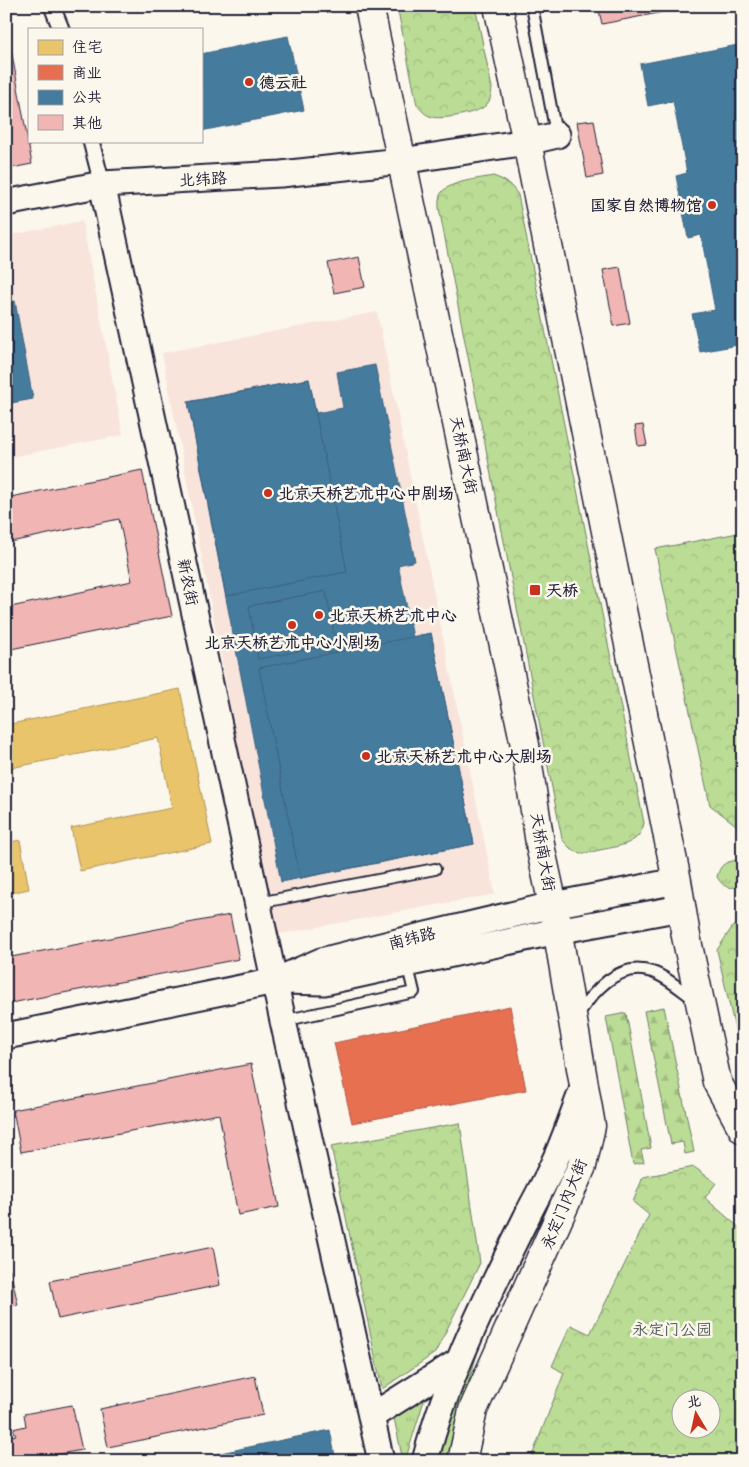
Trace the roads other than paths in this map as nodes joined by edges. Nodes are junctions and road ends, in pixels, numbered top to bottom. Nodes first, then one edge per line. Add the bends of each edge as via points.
1 (52, 6) edge
2 (370, 6) edge
3 (498, 6) edge
4 (532, 6) edge
5 (61, 28) edge
6 (557, 135) joint
7 (91, 142) edge
8 (528, 142) junction
9 (401, 161) junction
10 (102, 184) junction
11 (6, 203) edge
12 (435, 869) dead end
13 (677, 881) junction
14 (258, 903) junction
15 (681, 908) junction
16 (555, 918) junction
17 (404, 952) junction
18 (275, 981) junction
19 (700, 1004) junction
20 (283, 1020) junction
21 (573, 1023) junction
22 (6, 1036) edge
23 (717, 1082) junction
24 (584, 1086) junction
25 (743, 1102) edge
26 (743, 1129) edge
27 (459, 1361) junction
28 (372, 1416) junction
29 (382, 1461) edge
30 (424, 1461) edge
31 (462, 1461) edge

1 - 5 street
2 - 9 main road, 天桥南大街
3 - 8 main road
4 - 6 lane
6 - 8 street, 北纬路
7 - 10 street
8 - 9 street, 北纬路
8 - 13 main road
9 - 10 street, 北纬路 via 282,174
9 - 16 main road, 天桥南大街 via 525,744
10 - 11 street, 北纬路
10 - 14 street, 新农街
12 - 14 lane
13 - 15 main road
13 - 16 street
14 - 18 street, 新农街
15 - 16 street
15 - 19 main road
16 - 17 street, 南纬路
16 - 21 main road, 永定门内大街
17 - 18 street, 南纬路 via 324,982
17 - 20 lane via 414,992
18 - 20 street
18 - 22 street, 南纬路
19 - 21 lane via 652,972 628,970 605,983 588,1000
19 - 23 main road
20 - 28 street
21 - 24 main road, 永定门内大街
23 - 25 street
23 - 26 main road
24 - 27 street via 555,1162
24 - 31 main road, 永定门内大街 via 591,1126 582,1166 473,1410
27 - 28 street
27 - 30 street
28 - 29 street

